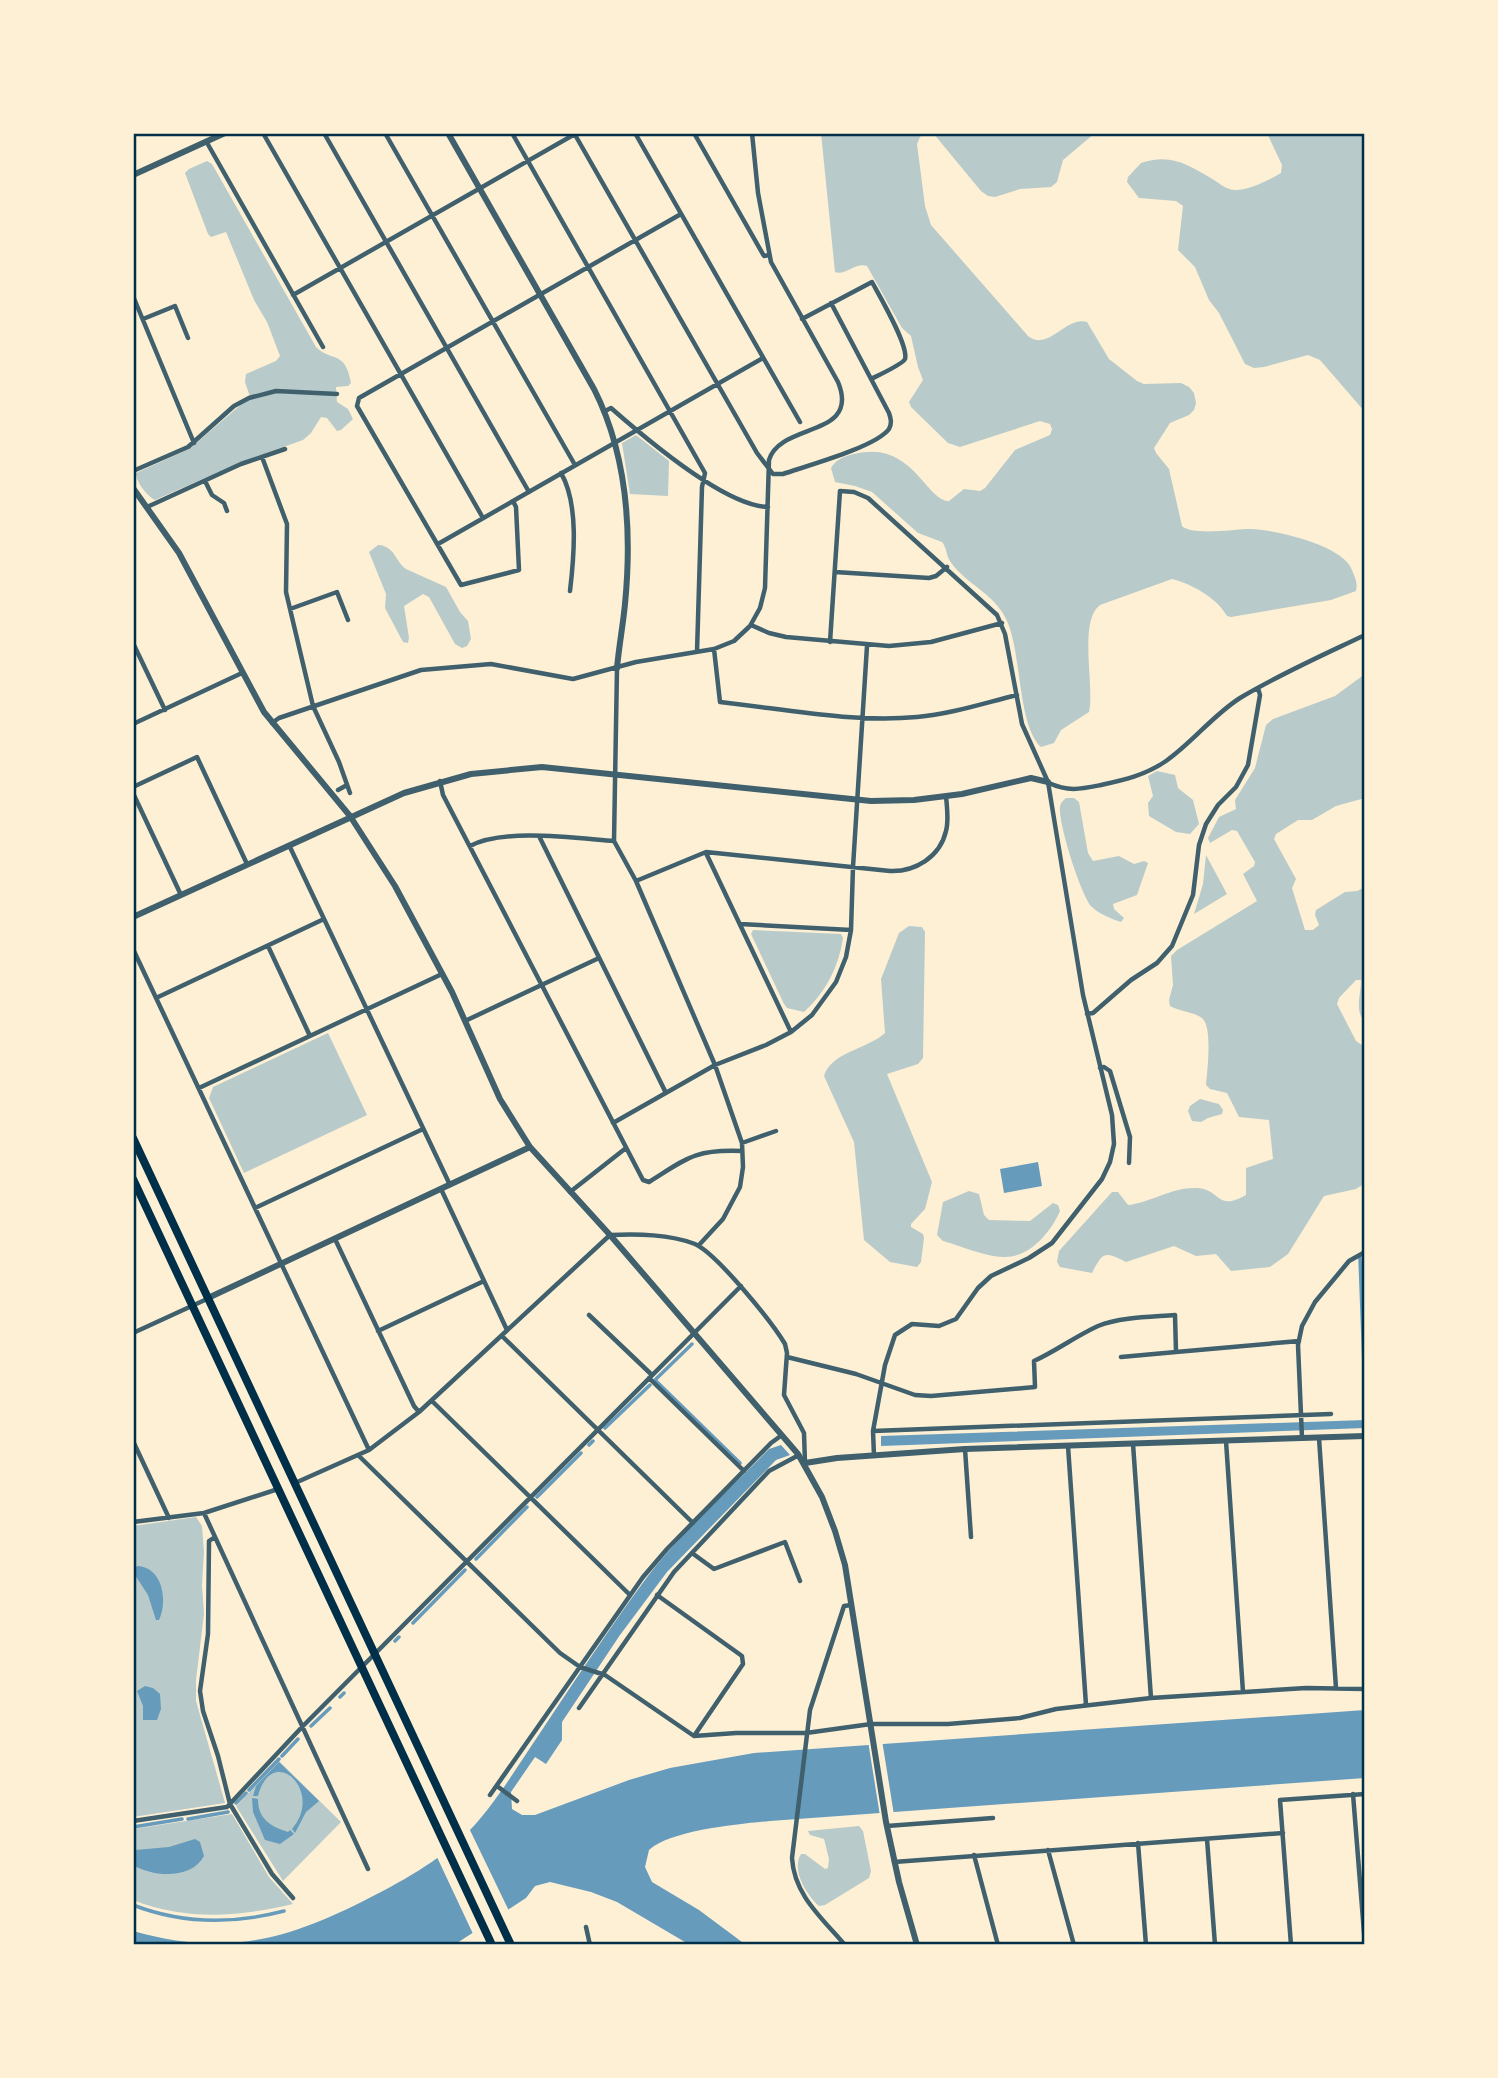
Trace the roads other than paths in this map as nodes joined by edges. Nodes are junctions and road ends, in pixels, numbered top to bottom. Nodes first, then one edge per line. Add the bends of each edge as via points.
1 (225, 133) edge
2 (263, 133) edge
3 (324, 133) edge
4 (385, 133) edge
5 (449, 133) edge
6 (512, 133) edge
7 (575, 133) edge
8 (635, 133) edge
9 (694, 133) edge
10 (751, 133) edge
11 (206, 141) junction
12 (528, 161) junction
13 (133, 175) edge
14 (480, 188) junction
15 (681, 214) junction
16 (432, 216) junction
17 (635, 240) junction
18 (386, 242) junction
19 (769, 255) junction
20 (588, 267) junction
21 (340, 269) junction
22 (540, 294) junction
23 (293, 295) junction
24 (133, 296) edge
25 (831, 303) junction
26 (143, 319) junction
27 (802, 319) junction
28 (493, 321) junction
29 (188, 338) dead end
30 (323, 347) dead end
31 (447, 348) junction
32 (763, 358) junction
33 (400, 374) junction
34 (871, 379) junction
35 (718, 384) junction
36 (337, 394) dead end
37 (605, 411) junction
38 (670, 411) junction
39 (800, 422) dead end
40 (636, 430) junction
41 (615, 442) junction
42 (194, 443) junction
43 (285, 449) dead end
44 (262, 457) junction
45 (575, 466) junction
46 (133, 471) edge
47 (769, 471) junction
48 (561, 473) junction
49 (704, 480) junction
50 (205, 481) junction
51 (133, 488) edge
52 (529, 492) junction
53 (513, 501) junction
54 (147, 507) junction
55 (768, 507) junction
56 (227, 511) dead end
57 (483, 518) junction
58 (438, 544) junction
59 (947, 567) junction
60 (835, 572) junction
61 (570, 591) dead end
62 (290, 609) junction
63 (348, 620) dead end
64 (1002, 623) junction
65 (751, 625) junction
66 (1365, 635) edge
67 (830, 642) junction
68 (133, 643) edge
69 (867, 646) junction
70 (714, 649) junction
71 (697, 652) junction
72 (617, 667) junction
73 (242, 673) junction
74 (1258, 688) junction
75 (1017, 695) junction
76 (313, 706) junction
77 (164, 710) junction
78 (863, 718) junction
79 (272, 723) junction
80 (133, 724) edge
81 (614, 773) junction
82 (440, 781) junction
83 (1048, 782) junction
84 (347, 785) junction
85 (133, 787) edge
86 (338, 790) dead end
87 (133, 793) edge
88 (350, 793) dead end
89 (946, 796) junction
90 (857, 800) junction
91 (350, 816) junction
92 (539, 836) junction
93 (614, 841) junction
94 (289, 844) junction
95 (470, 846) junction
96 (706, 852) junction
97 (247, 864) junction
98 (853, 867) junction
99 (636, 881) junction
100 (181, 895) junction
101 (133, 917) edge
102 (324, 919) junction
103 (740, 924) junction
104 (851, 930) junction
105 (268, 946) junction
106 (133, 948) edge
107 (599, 958) junction
108 (443, 974) junction
109 (542, 985) junction
110 (156, 998) junction
111 (367, 1010) junction
112 (1087, 1014) junction
113 (465, 1021) junction
114 (791, 1032) junction
115 (310, 1036) junction
116 (715, 1065) junction
117 (1100, 1068) junction
118 (199, 1088) junction
119 (666, 1093) junction
120 (614, 1123) junction
121 (423, 1129) junction
122 (776, 1131) dead end
123 (133, 1138) edge
124 (742, 1143) junction
125 (530, 1147) junction
126 (626, 1149) junction
127 (742, 1151) junction
128 (1129, 1163) dead end
129 (133, 1178) edge
130 (450, 1185) junction
131 (441, 1189) junction
132 (570, 1192) junction
133 (255, 1208) junction
134 (610, 1235) junction
135 (335, 1239) junction
136 (698, 1246) junction
137 (1365, 1252) edge
138 (282, 1264) junction
139 (484, 1281) junction
140 (741, 1286) junction
141 (208, 1298) junction
142 (193, 1305) junction
143 (589, 1315) dead end
144 (507, 1330) junction
145 (378, 1331) junction
146 (695, 1333) junction
147 (133, 1334) edge
148 (502, 1336) junction
149 (1299, 1340) junction
150 (1177, 1352) junction
151 (787, 1357) junction
152 (1121, 1357) dead end
153 (650, 1377) junction
154 (882, 1382) junction
155 (432, 1401) junction
156 (419, 1412) junction
157 (1331, 1414) dead end
158 (1301, 1417) junction
159 (597, 1429) junction
160 (873, 1431) junction
161 (782, 1435) junction
162 (1301, 1435) junction
163 (1365, 1436) edge
164 (1319, 1438) junction
165 (133, 1441) edge
166 (1226, 1441) junction
167 (1133, 1444) junction
168 (1068, 1446) junction
169 (369, 1450) junction
170 (965, 1450) junction
171 (798, 1454) junction
172 (359, 1456) junction
173 (874, 1456) junction
174 (805, 1463) junction
175 (744, 1471) junction
176 (295, 1483) junction
177 (279, 1489) junction
178 (530, 1497) junction
179 (204, 1513) junction
180 (169, 1518) junction
181 (133, 1522) edge
182 (693, 1523) junction
183 (215, 1537) junction
184 (971, 1537) dead end
185 (692, 1553) junction
186 (466, 1561) junction
187 (800, 1581) dead end
188 (630, 1595) junction
189 (657, 1595) junction
190 (852, 1605) junction
191 (375, 1653) junction
192 (363, 1665) junction
193 (581, 1668) junction
194 (601, 1673) junction
195 (1336, 1688) junction
196 (1365, 1689) edge
197 (1243, 1692) junction
198 (1151, 1698) junction
199 (1086, 1705) junction
200 (579, 1708) dead end
201 (871, 1724) junction
202 (302, 1727) junction
203 (806, 1732) junction
204 (694, 1736) junction
205 (499, 1788) junction
206 (1353, 1794) junction
207 (1365, 1794) edge
208 (490, 1795) dead end
209 (517, 1801) dead end
210 (230, 1804) junction
211 (993, 1818) dead end
212 (133, 1821) edge
213 (887, 1824) junction
214 (1283, 1833) junction
215 (1207, 1839) junction
216 (1138, 1843) junction
217 (1048, 1850) junction
218 (974, 1855) junction
219 (894, 1862) junction
220 (368, 1869) dead end
221 (293, 1898) dead end
222 (586, 1927) dead end
223 (490, 1941) edge
224 (511, 1945) edge
225 (590, 1945) edge
226 (845, 1945) edge
227 (917, 1945) edge
228 (998, 1945) edge
229 (1074, 1945) edge
230 (1146, 1945) edge
231 (1215, 1945) edge
232 (1291, 1945) edge
233 (1365, 1945) edge

1 - 11 street
2 - 21 street
3 - 18 street
4 - 16 street
5 - 14 street
6 - 12 street
7 - 12 street
7 - 17 street
8 - 15 street
9 - 19 street via 764,256
10 - 19 street
11 - 13 street
11 - 23 street
12 - 14 street
12 - 20 street
14 - 16 street
14 - 22 street
15 - 17 street
15 - 32 street
16 - 18 street
16 - 28 street
17 - 20 street
17 - 35 street
18 - 21 street
18 - 31 street
19 - 27 street
20 - 22 street
20 - 38 street
21 - 23 street
21 - 33 street
22 - 28 street
22 - 37 street
23 - 30 street
24 - 26 street
25 - 27 street
25 - 34 street
25 - 34 street via 872,282 900,335 905,360
26 - 29 street via 175,306
26 - 42 street
27 - 47 street via 838,382 841,407 831,421 776,445
28 - 31 street
28 - 45 street
31 - 33 street
31 - 52 street
32 - 35 street
32 - 39 street
33 - 57 street
33 - 58 street via 359,398 357,406
34 - 47 street via 892,420 887,431 866,444 783,474
35 - 38 street
35 - 47 street
36 - 42 street via 262,394 234,406
37 - 40 street via 611,408
37 - 41 street
38 - 40 street
38 - 49 street via 704,470
40 - 41 street
40 - 49 street
41 - 45 street
41 - 72 street via 628,552
42 - 46 street
43 - 44 street
44 - 50 street
44 - 62 street via 288,530
45 - 48 street
47 - 55 street
48 - 52 street
48 - 61 street via 572,520
49 - 55 street via 751,504
49 - 71 street
50 - 54 street
50 - 56 street
51 - 54 street
52 - 53 street
53 - 57 street
53 - 58 street via 519,570 461,585
54 - 73 street via 186,564
55 - 65 street via 765,588
57 - 58 street
59 - 60 street via 929,578
59 - 60 street via 868,498 840,491
59 - 64 street via 992,607
60 - 67 street
62 - 63 street via 337,592
62 - 76 street
64 - 69 street via 931,642
64 - 75 street
65 - 67 street via 777,635
65 - 70 street
66 - 74 street
67 - 69 street
68 - 77 street
69 - 78 street
70 - 71 street
70 - 78 street via 720,702
71 - 72 street
72 - 76 street via 573,679 491,664 432,668
72 - 81 street
73 - 77 street
73 - 79 street
74 - 83 street via 1145,773 1076,790
74 - 112 street via 1261,695 1248,765 1206,824 1192,895 1172,946 1157,963
75 - 78 street via 921,717
75 - 83 street via 1025,735
76 - 79 street
76 - 84 street
77 - 80 street
78 - 90 street
79 - 91 street
81 - 82 street via 524,768
81 - 90 street
81 - 93 street
82 - 91 street
82 - 95 street
83 - 89 street via 1031,778
83 - 112 street
84 - 86 street
84 - 88 street
85 - 97 street via 197,757
87 - 100 street
89 - 90 street
89 - 98 street via 944,837 924,862 899,872
90 - 98 street
91 - 94 street
91 - 108 street
92 - 93 street
92 - 95 street
92 - 107 street
93 - 99 street
94 - 97 street
94 - 102 street
95 - 109 street
96 - 98 street
96 - 99 street
96 - 103 street
97 - 100 street
98 - 104 street
99 - 116 street
100 - 101 street
102 - 105 street
102 - 111 street
103 - 104 street
103 - 114 street
104 - 114 street via 842,970 829,994
105 - 110 street
105 - 115 street
106 - 110 street
107 - 109 street
107 - 119 street
108 - 111 street
108 - 113 street
109 - 113 street
109 - 120 street
110 - 118 street
111 - 115 street
111 - 121 street
112 - 117 street
113 - 125 street via 500,1099
114 - 116 street
115 - 118 street
116 - 119 street
116 - 124 street
117 - 128 street via 1111,1071 1130,1137
117 - 154 street via 1115,1134 1102,1179 1052,1242 991,1276 956,1319 939,1326 912,1324 900,1330 888,1350
118 - 133 street
119 - 120 street
120 - 126 street
121 - 130 street
121 - 133 street
122 - 124 street
123 - 141 main road
124 - 127 street
125 - 130 street
125 - 132 street
126 - 127 street via 643,1180 649,1182 700,1153
126 - 132 street
127 - 136 street via 740,1187 723,1219
129 - 142 main road
130 - 131 street
131 - 135 street
131 - 139 street
132 - 134 street
133 - 138 street
134 - 136 street via 654,1236
134 - 144 street
134 - 146 street
135 - 138 street
135 - 145 street
136 - 140 street
137 - 149 street via 1349,1261 1315,1302
138 - 141 street
138 - 169 street
139 - 144 street
139 - 145 street
140 - 146 street
140 - 151 street via 782,1339
141 - 142 street
141 - 176 main road
142 - 147 street
142 - 177 main road
143 - 153 street
144 - 148 street
145 - 156 street
146 - 153 street
146 - 161 street
148 - 155 street
148 - 159 street
149 - 150 street
149 - 158 street
150 - 152 street
150 - 154 street via 1175,1315 1097,1327 1034,1361 1035,1387 923,1396
151 - 154 street
151 - 174 street via 784,1395 804,1433
153 - 159 street
153 - 175 street
154 - 160 street
155 - 156 street
155 - 178 street
156 - 169 street
157 - 158 street
158 - 160 street
158 - 162 street
159 - 178 street
159 - 182 street
160 - 173 street
161 - 171 street
161 - 175 street
162 - 164 street
162 - 166 street
163 - 164 street
164 - 195 street
165 - 180 street
166 - 167 street
166 - 197 street
167 - 168 street
167 - 198 street
168 - 170 street
168 - 199 street
169 - 172 street
170 - 173 street
170 - 184 street
171 - 174 street
171 - 185 street via 769,1471
172 - 176 street
172 - 186 street
173 - 174 street
174 - 190 street via 835,1531
175 - 182 street
176 - 191 main road
177 - 179 street
177 - 192 main road
178 - 186 street
178 - 188 street
179 - 180 street
179 - 183 street
180 - 181 street
182 - 188 street
183 - 202 street
183 - 210 street via 209,1541 208,1634 201,1701
185 - 187 street via 714,1569 785,1542
185 - 189 street
186 - 191 street
186 - 193 street
188 - 193 street
189 - 194 street
189 - 204 street via 742,1656 743,1664
190 - 201 street
190 - 203 street via 844,1606
191 - 192 street
191 - 224 main road
192 - 202 street
192 - 223 main road
193 - 194 street
193 - 205 street
194 - 200 street
194 - 204 street
195 - 196 street
195 - 197 street
197 - 198 street
198 - 199 street
199 - 201 street via 1008,1719
201 - 203 street
201 - 213 street
202 - 210 street
202 - 220 street
203 - 204 street
203 - 226 street via 792,1866 807,1901
205 - 208 street
205 - 209 street
206 - 207 street
206 - 214 street via 1280,1800
206 - 233 street
210 - 212 street
210 - 221 street via 268,1868
211 - 213 street
213 - 219 street
214 - 215 street
214 - 232 street
215 - 216 street
215 - 231 street
216 - 217 street
216 - 230 street
217 - 218 street
217 - 229 street
218 - 219 street
218 - 228 street
219 - 227 street
222 - 225 street

